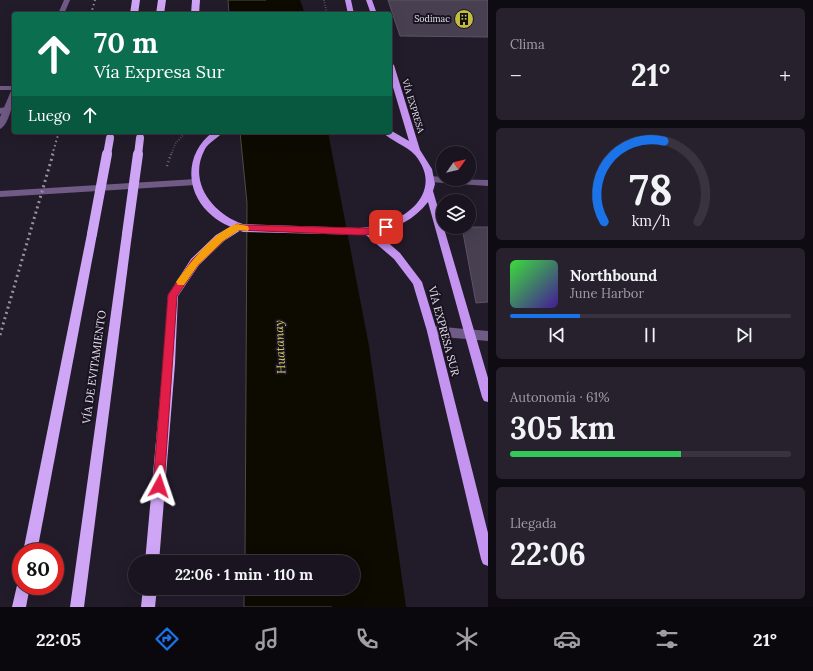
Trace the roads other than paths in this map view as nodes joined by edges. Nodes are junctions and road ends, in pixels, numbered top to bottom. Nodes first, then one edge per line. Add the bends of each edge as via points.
1 (68, 0) edge
2 (136, 0) edge
3 (162, 0) edge
4 (196, 0) edge
5 (348, 0) edge
6 (369, 0) edge
7 (62, 12) edge
8 (134, 12) edge
9 (160, 12) edge
10 (195, 12) edge
11 (351, 12) edge
12 (373, 12) edge
13 (392, 72) edge
14 (0, 88) edge
15 (12, 88) edge
16 (12, 95) edge
17 (3, 110) edge
18 (0, 126) edge
19 (216, 134) edge
20 (390, 134) edge
21 (111, 135) edge
22 (141, 135) edge
23 (417, 153) junction
24 (430, 179) junction
25 (196, 182) junction
26 (488, 183) edge
27 (429, 192) junction
28 (0, 194) edge
29 (240, 228) junction
30 (364, 231) junction
31 (432, 331) junction
32 (471, 334) junction
33 (488, 336) edge
34 (488, 398) edge
35 (32, 543) edge
36 (153, 555) edge
37 (488, 559) edge
38 (21, 595) edge
39 (149, 595) edge
40 (19, 607) edge
41 (77, 607) edge
42 (148, 607) edge

1 - 7 street
2 - 8 highway
3 - 9 highway
4 - 10 highway
5 - 11 main road
6 - 12 main road
13 - 23 main road, VÍA EXPRESA
14 - 15 street
16 - 17 street
17 - 18 street
19 - 25 main road via 200,150
20 - 23 main road
21 - 35 highway, bridge
22 - 41 highway, VÍA DE EVITAMIENTO, bridge
23 - 24 main road via 425,164
24 - 26 street
24 - 27 main road
25 - 28 street
25 - 29 main road via 200,196 213,214
27 - 30 main road via 417,209 403,220 386,227
27 - 32 main road
29 - 30 main road
29 - 36 highway via 220,238 195,262 173,295
30 - 31 main road, VÍA EXPRESA SUR via 397,256 417,282
31 - 32 street
31 - 37 main road, VÍA EXPRESA SUR
32 - 33 street
32 - 34 main road
38 - 40 highway
39 - 42 highway

